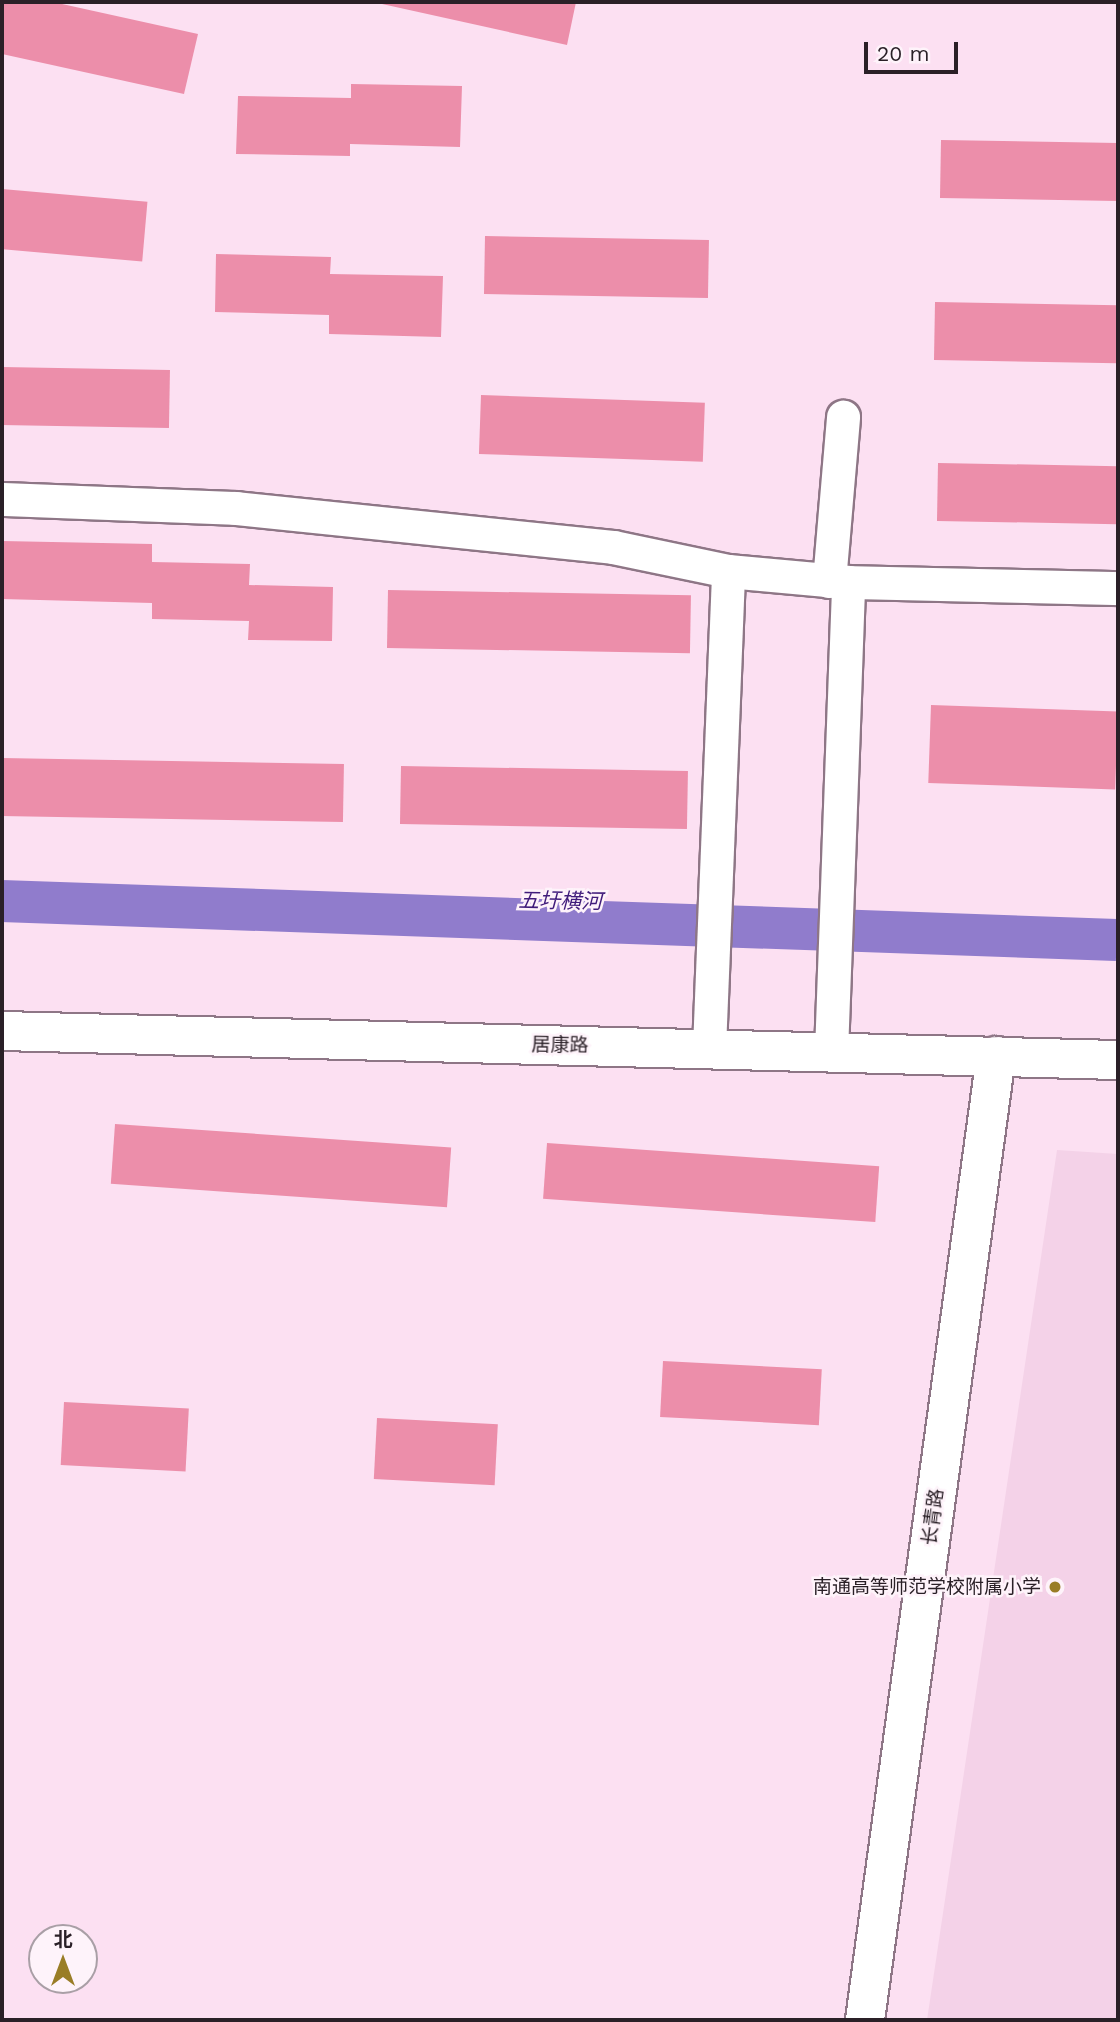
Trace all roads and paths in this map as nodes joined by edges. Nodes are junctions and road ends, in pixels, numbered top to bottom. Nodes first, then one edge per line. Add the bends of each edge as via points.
1 (843, 417) dead end
2 (2, 499) edge
3 (728, 571) junction
4 (838, 581) junction
5 (1118, 588) edge
6 (2, 1031) edge
7 (709, 1048) junction
8 (831, 1052) junction
9 (996, 1056) junction
10 (1118, 1060) edge
11 (865, 2020) edge

1 - 4 street
2 - 3 street via 236,508 613,547
3 - 4 street
3 - 7 street
4 - 5 street
4 - 8 street
6 - 7 street, 居康路
7 - 8 street, 居康路
8 - 9 street, 居康路
9 - 10 street, 居康路
9 - 11 street, 长青路

